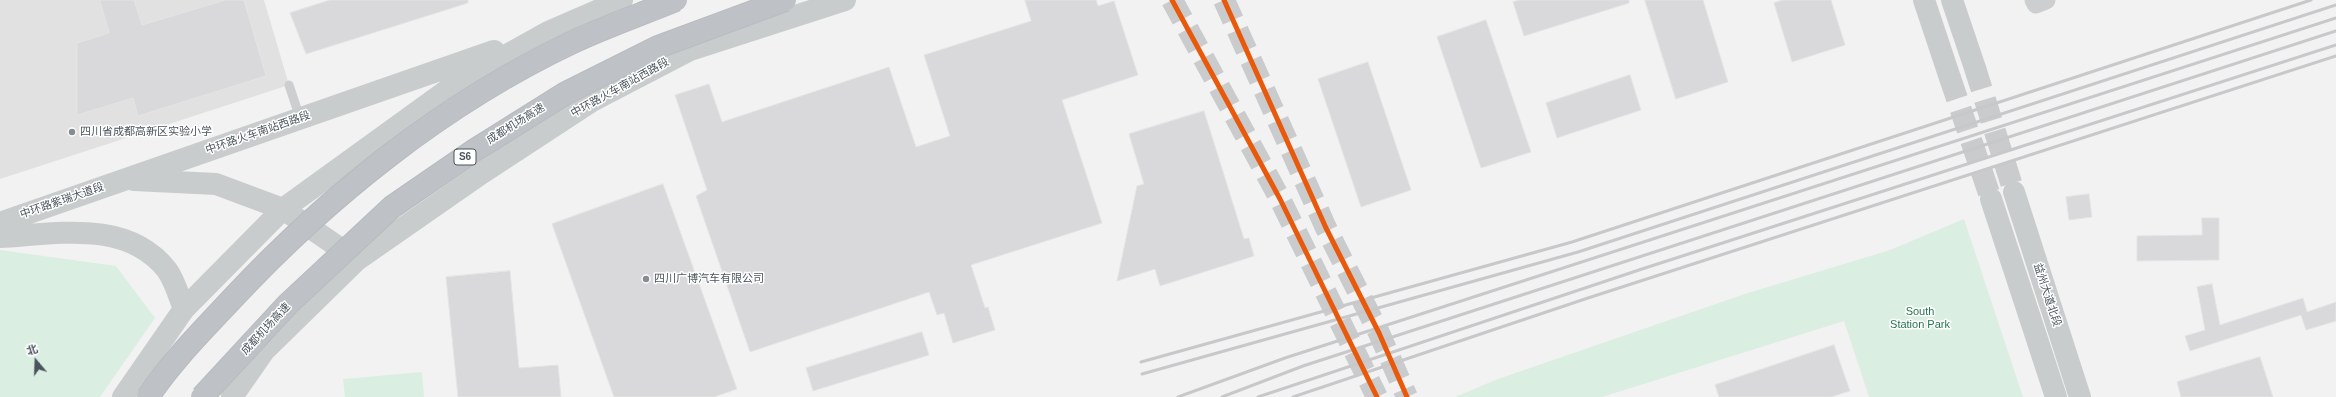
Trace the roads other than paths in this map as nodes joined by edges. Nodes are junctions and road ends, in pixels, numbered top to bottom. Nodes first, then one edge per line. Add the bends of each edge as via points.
1 (622, 0) edge
2 (676, 0) edge
3 (785, 0) edge
4 (845, 0) edge
5 (1924, 0) edge
6 (1952, 0) edge
7 (2034, 0) edge
8 (2046, 0) edge
9 (548, 32) junction
10 (1975, 68) tunnel mouth
11 (1950, 78) tunnel mouth
12 (289, 86) dead end
13 (300, 118) junction
14 (123, 180) junction
15 (2014, 192) tunnel mouth
16 (1991, 199) tunnel mouth
17 (283, 209) junction
18 (0, 223) edge
19 (0, 237) edge
20 (357, 260) junction
21 (184, 309) junction
22 (123, 397) edge
23 (148, 397) edge
24 (202, 397) edge
25 (232, 397) edge
26 (2056, 397) edge
27 (2080, 397) edge

1 - 9 main road, 中环路火车南站西路段
2 - 23 highway, bridge via 573,42 490,88 426,129 342,193 273,254 216,315
3 - 24 highway, 成都机场高速 / S6, bridge via 658,47 566,93 475,150 392,207 288,304
4 - 20 main road, 中环路火车南站西路段 via 690,50 592,101 482,173
5 - 11 main road
6 - 10 main road
7 - 8 street via 2036,4
9 - 13 main road, 中环路火车南站西路段
9 - 17 main road, 中环路火车南站西路段 via 460,81
12 - 13 lane
13 - 14 main road, 中环路火车南站西路段
14 - 17 main road via 216,184
14 - 18 main road, 中环路紫瑞大道段
15 - 27 main road, 益州大道北段
16 - 26 main road
17 - 20 main road
17 - 21 main road, 中环路火车南站西路段
19 - 21 main road via 84,232 115,236 150,252 167,271
20 - 25 main road, 中环路火车南站西路段 via 264,351
21 - 22 main road, 中环路火车南站西路段

